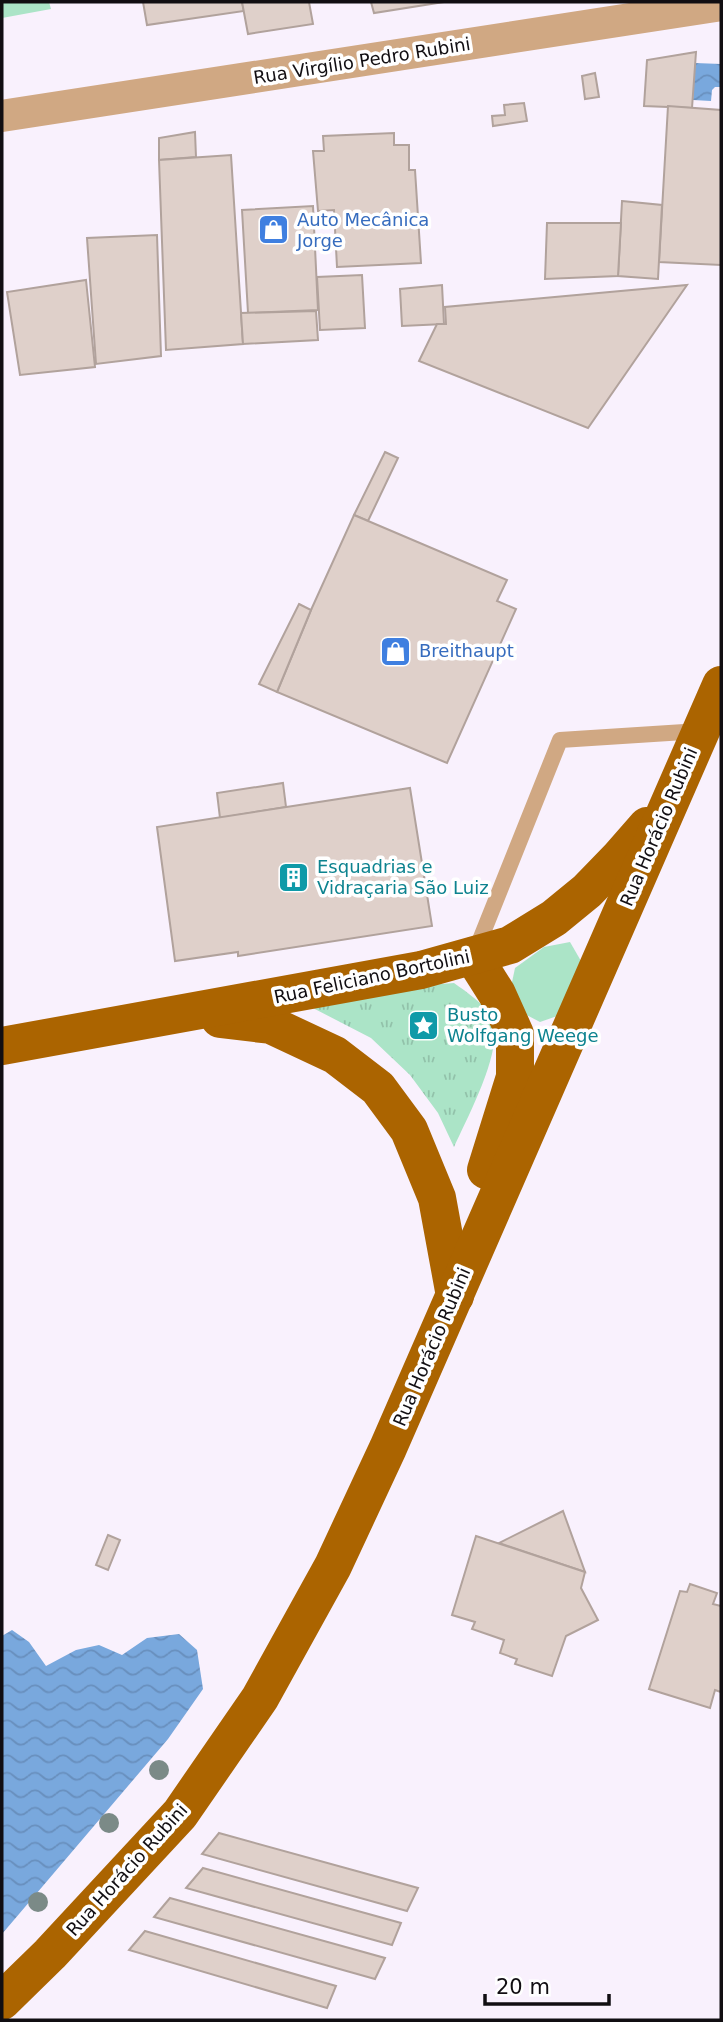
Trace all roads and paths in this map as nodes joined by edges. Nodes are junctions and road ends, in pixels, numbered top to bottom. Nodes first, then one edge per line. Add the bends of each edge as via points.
1 (721, 5) edge
2 (2, 116) edge
3 (721, 685) edge
4 (701, 731) junction
5 (670, 799) junction
6 (474, 956) junction
7 (183, 1014) junction
8 (2, 1046) edge
9 (472, 1252) junction
10 (455, 1296) junction
11 (50, 1954) junction
12 (2, 2001) edge
13 (17, 2020) edge

1 - 2 street, Rua Virgílio Pedro Rubini
3 - 4 main road, Rua Horácio Rubini
4 - 5 main road, Rua Horácio Rubini
4 - 6 lane via 560,740
5 - 6 main road, Rua Feliciano Bortolini via 620,858 554,918 510,945
5 - 9 main road, Rua Horácio Rubini
6 - 7 main road, Rua Feliciano Bortolini
6 - 9 main road via 515,1034 515,1077 480,1189
7 - 8 main road, Rua Feliciano Bortolini
7 - 10 main road, Rua Feliciano Bortolini via 271,1025 335,1055 378,1088 409,1130 437,1198
9 - 10 main road, Rua Horácio Rubini
10 - 11 main road, Rua Horácio Rubini via 333,1566 260,1699 180,1814
11 - 12 main road, Rua Horácio Rubini
11 - 13 main road, Rua Horácio Rubini

